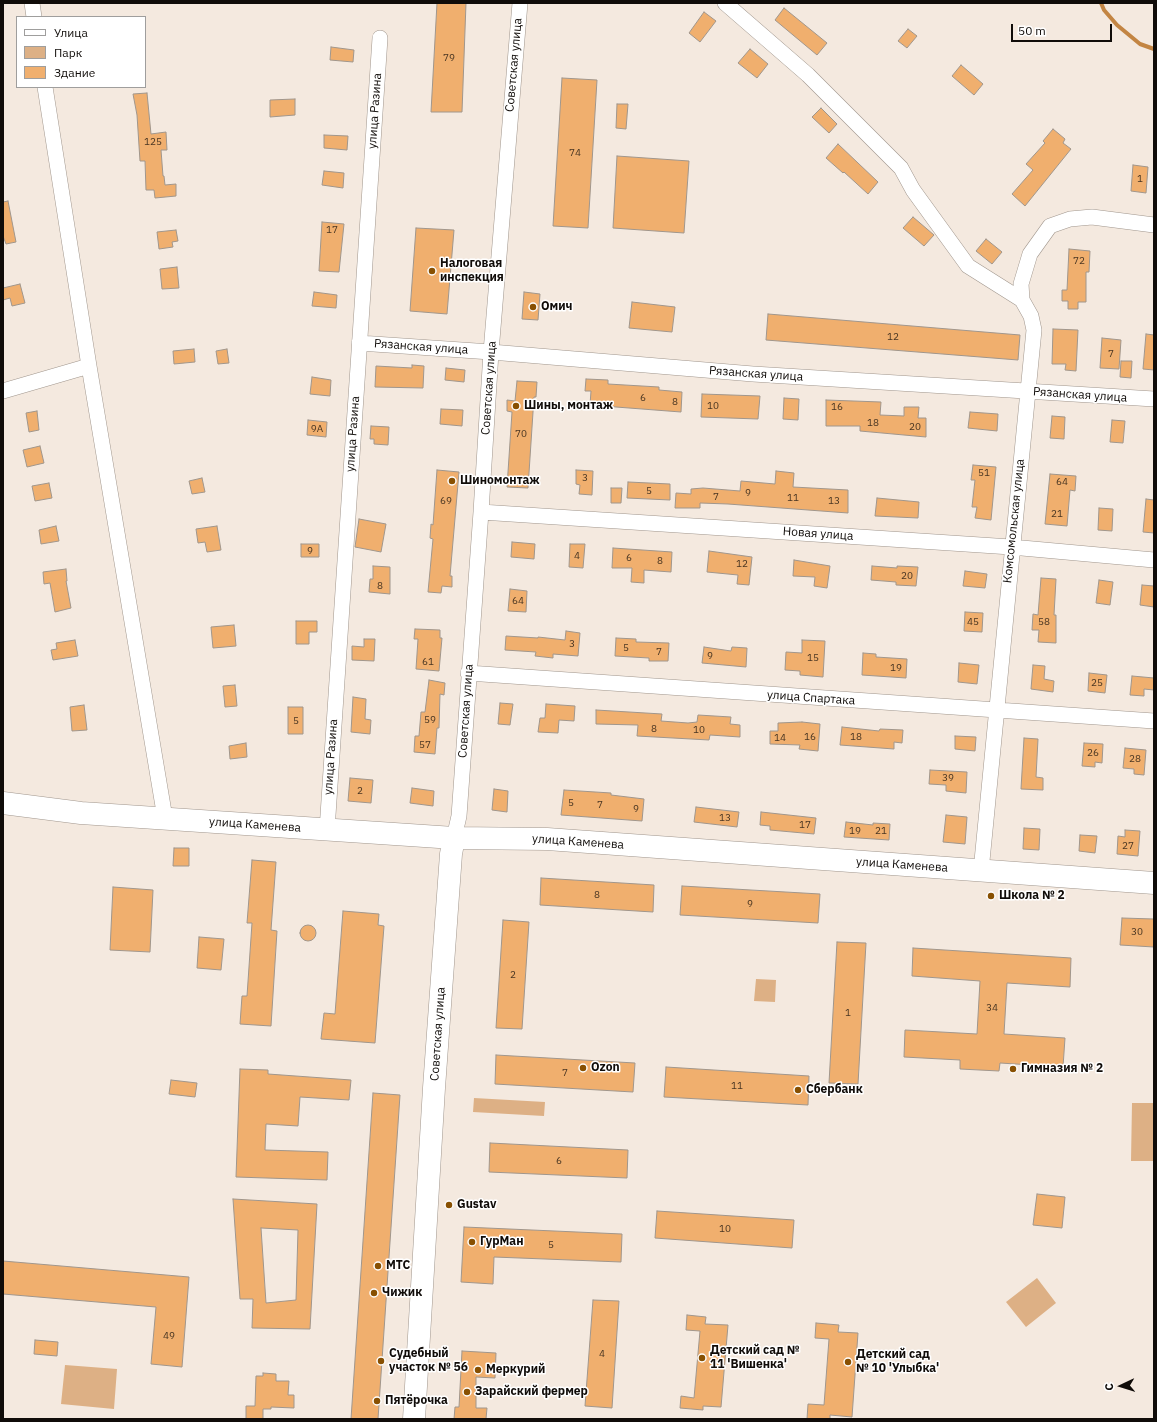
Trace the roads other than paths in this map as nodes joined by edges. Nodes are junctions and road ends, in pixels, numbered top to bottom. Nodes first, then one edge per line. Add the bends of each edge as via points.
1 (32, 3) edge
2 (520, 3) edge
3 (724, 3) edge
4 (34, 16) edge
5 (380, 38) dead end
6 (46, 88) edge
7 (1154, 226) edge
8 (1022, 300) junction
9 (359, 343) junction
10 (491, 352) junction
11 (89, 366) junction
12 (3, 391) edge
13 (1028, 391) junction
14 (1154, 399) edge
15 (481, 512) junction
16 (1011, 547) junction
17 (1154, 560) edge
18 (468, 673) junction
19 (996, 711) junction
20 (1154, 722) edge
21 (3, 803) edge
22 (164, 818) junction
23 (326, 830) junction
24 (454, 838) junction
25 (981, 871) junction
26 (1154, 883) edge
27 (414, 1419) edge

1 - 4 street
2 - 10 street, Советская улица
3 - 8 street via 808,75 901,168 913,190 968,266
5 - 9 street, улица Разина
6 - 11 street
7 - 8 street, Комсомольская улица via 1092,217 1070,219 1050,226 1030,254 1021,284
8 - 13 street, Комсомольская улица via 1031,316 1034,330
9 - 10 street, Рязанская улица
9 - 23 street, улица Разина
10 - 13 street, Рязанская улица via 753,374
10 - 15 street, Советская улица
11 - 12 street
11 - 22 street
13 - 14 street, Рязанская улица
13 - 16 street, Комсомольская улица
15 - 16 street, Новая улица
15 - 18 street, Советская улица
16 - 17 street, Новая улица
16 - 19 street, Комсомольская улица
18 - 19 street, улица Спартака
18 - 24 street, Советская улица via 459,816
19 - 20 street, улица Спартака
19 - 25 street, Комсомольская улица
21 - 22 main road, улица Каменева via 81,813
22 - 23 main road, улица Каменева
23 - 24 main road, улица Каменева
24 - 25 main road, улица Каменева via 547,839
24 - 27 main road, Советская улица via 435,1081
25 - 26 main road, улица Каменева

